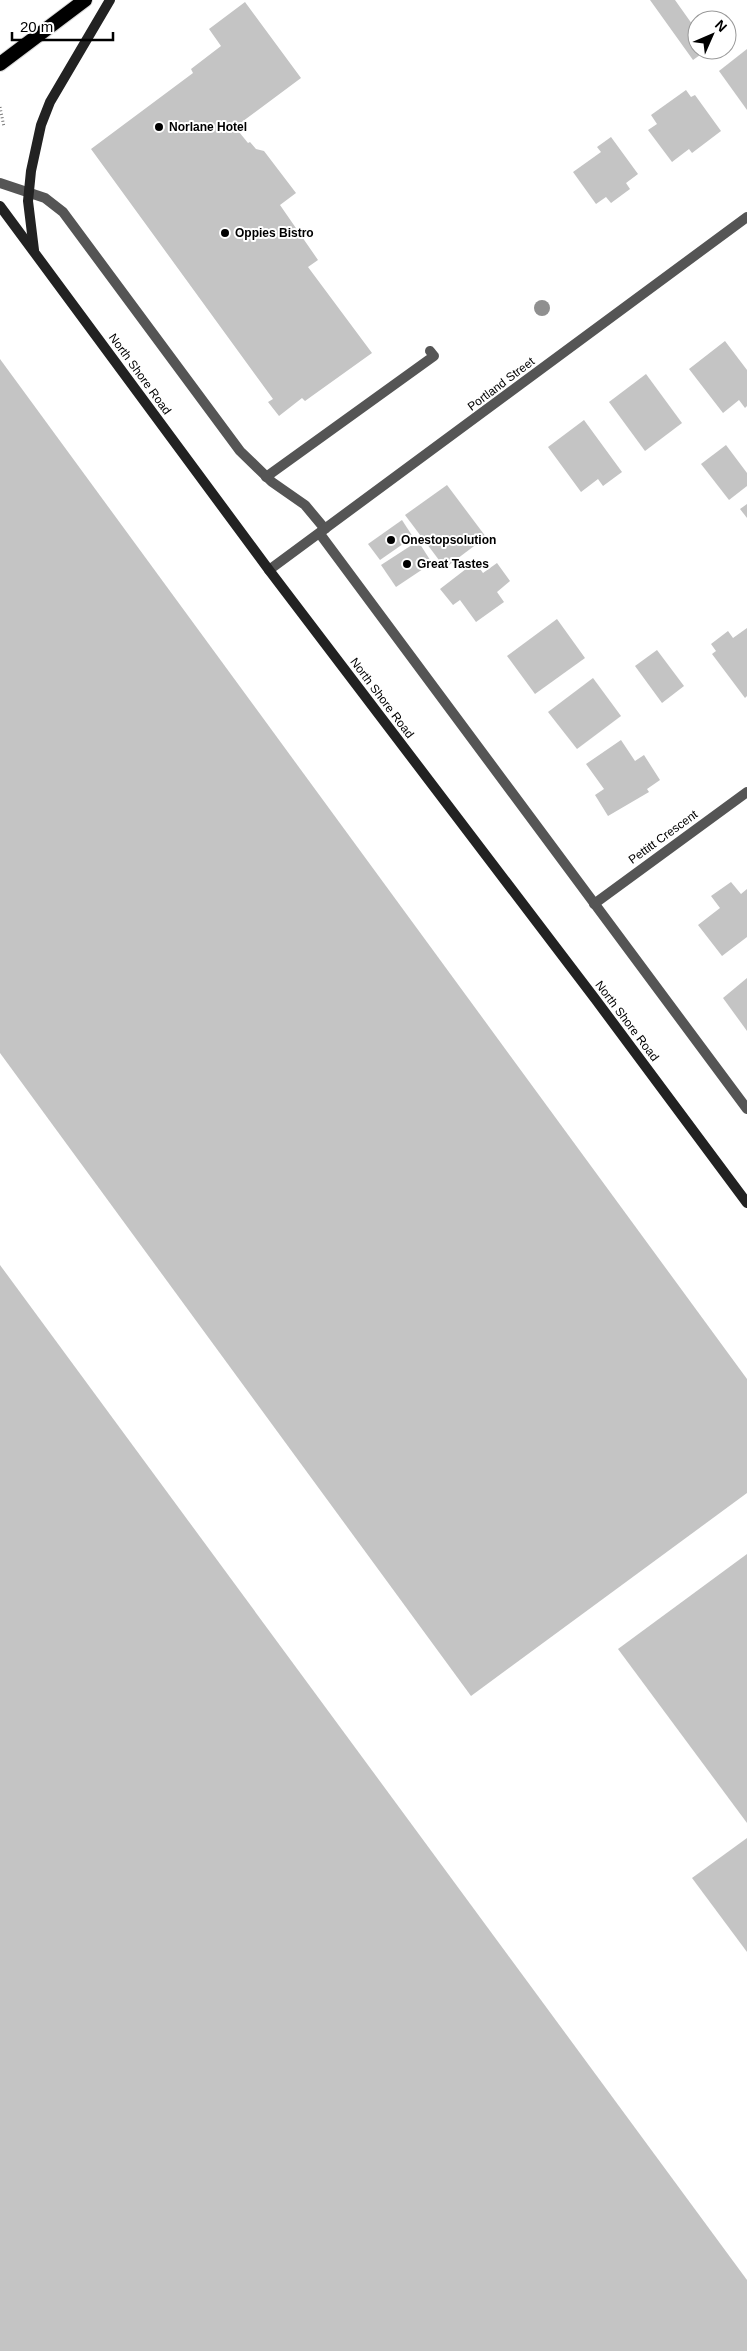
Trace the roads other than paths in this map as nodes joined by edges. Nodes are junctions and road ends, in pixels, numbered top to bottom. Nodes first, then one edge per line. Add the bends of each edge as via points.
1 (85, 0) edge
2 (110, 0) edge
3 (0, 64) edge
4 (0, 183) edge
5 (29, 192) junction
6 (0, 206) edge
7 (747, 217) edge
8 (35, 253) junction
9 (430, 351) dead end
10 (266, 477) junction
11 (322, 532) junction
12 (269, 570) junction
13 (747, 792) edge
14 (594, 904) junction
15 (747, 1109) edge
16 (747, 1203) edge

1 - 3 highway
2 - 5 main road via 46,109
4 - 5 street
5 - 8 main road via 29,218
5 - 10 street via 53,202 63,212 240,451
6 - 8 main road, North Shore Road
7 - 11 street, Portland Street
8 - 12 main road, North Shore Road
9 - 10 street via 434,356
10 - 11 street via 305,505
11 - 12 street, Portland Street
11 - 14 street
12 - 16 main road, North Shore Road
13 - 14 street, Pettitt Crescent
14 - 15 street

